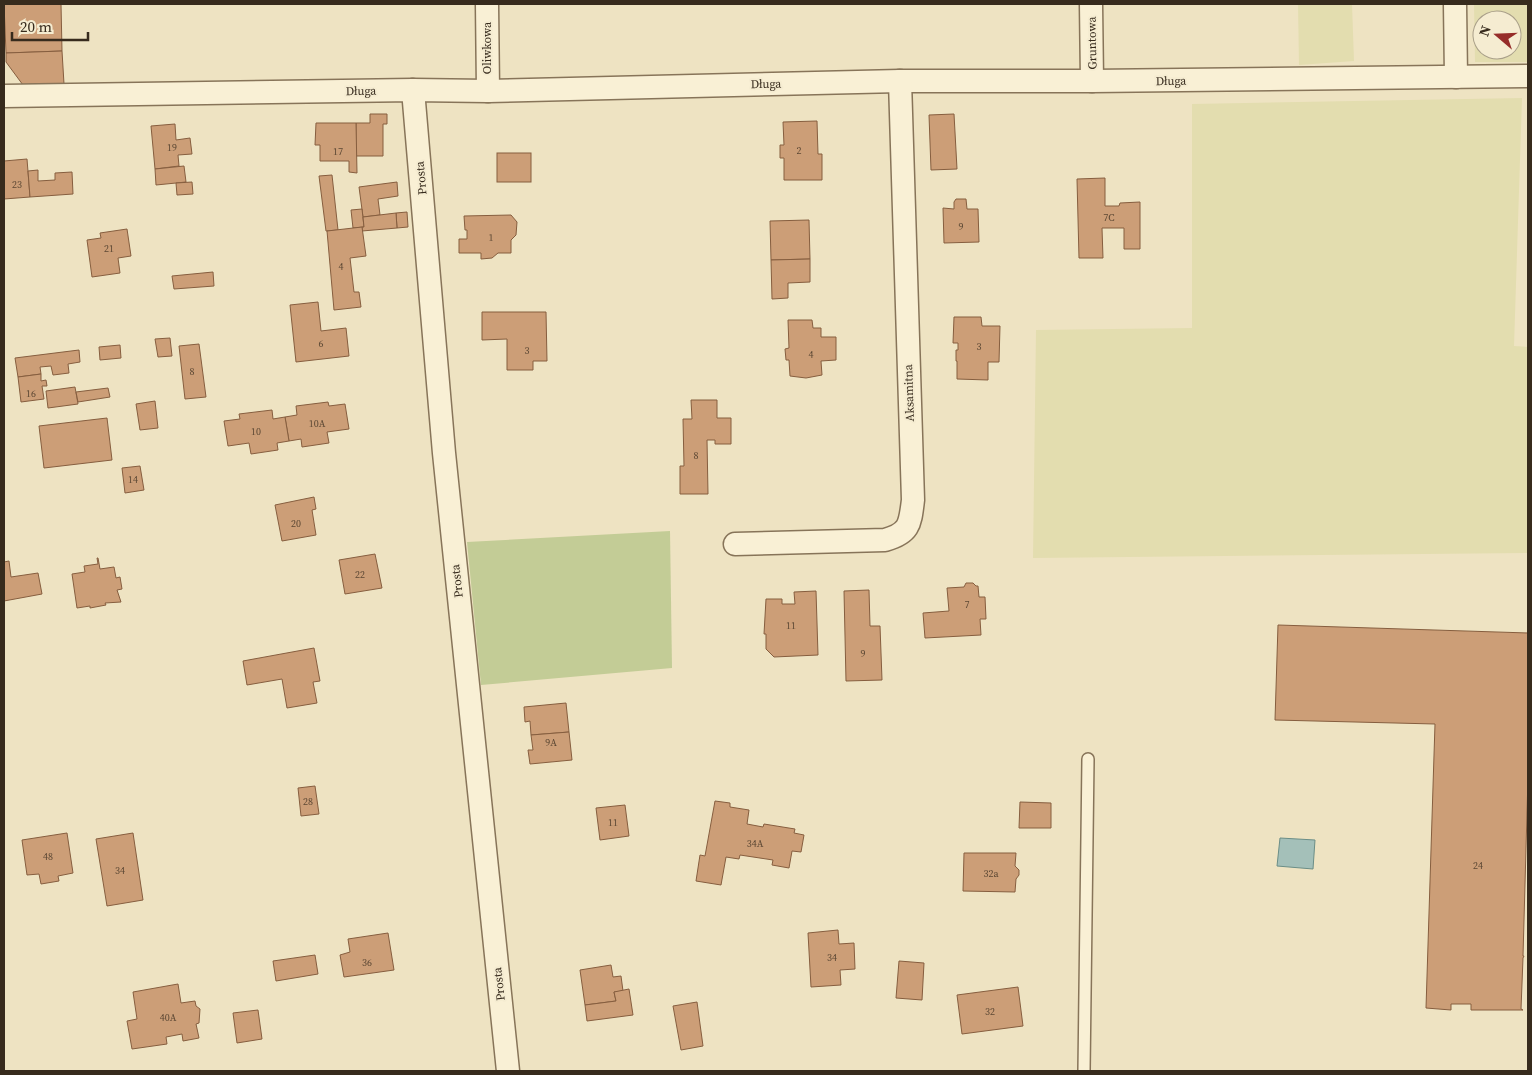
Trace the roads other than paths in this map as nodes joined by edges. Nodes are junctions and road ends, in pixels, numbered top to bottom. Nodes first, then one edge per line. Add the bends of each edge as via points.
1 (487, 4) edge
2 (1091, 4) edge
3 (1455, 4) edge
4 (1528, 76) edge
5 (1456, 77) junction
6 (900, 81) junction
7 (1092, 82) junction
8 (413, 90) junction
9 (488, 91) junction
10 (4, 96) edge
11 (735, 544) dead end
12 (1088, 759) dead end
13 (508, 1071) edge
14 (1084, 1071) edge

1 - 9 street, Oliwkowa
2 - 7 street, Gruntowa
3 - 5 street
4 - 5 street, Długa
5 - 7 street, Długa
6 - 7 street, Długa
6 - 9 street, Długa
6 - 11 street, Aksamitna via 913,500 910,518 898,537 885,540
8 - 9 street, Długa
8 - 10 street, Długa
8 - 13 street, Prosta via 444,453
12 - 14 lane

